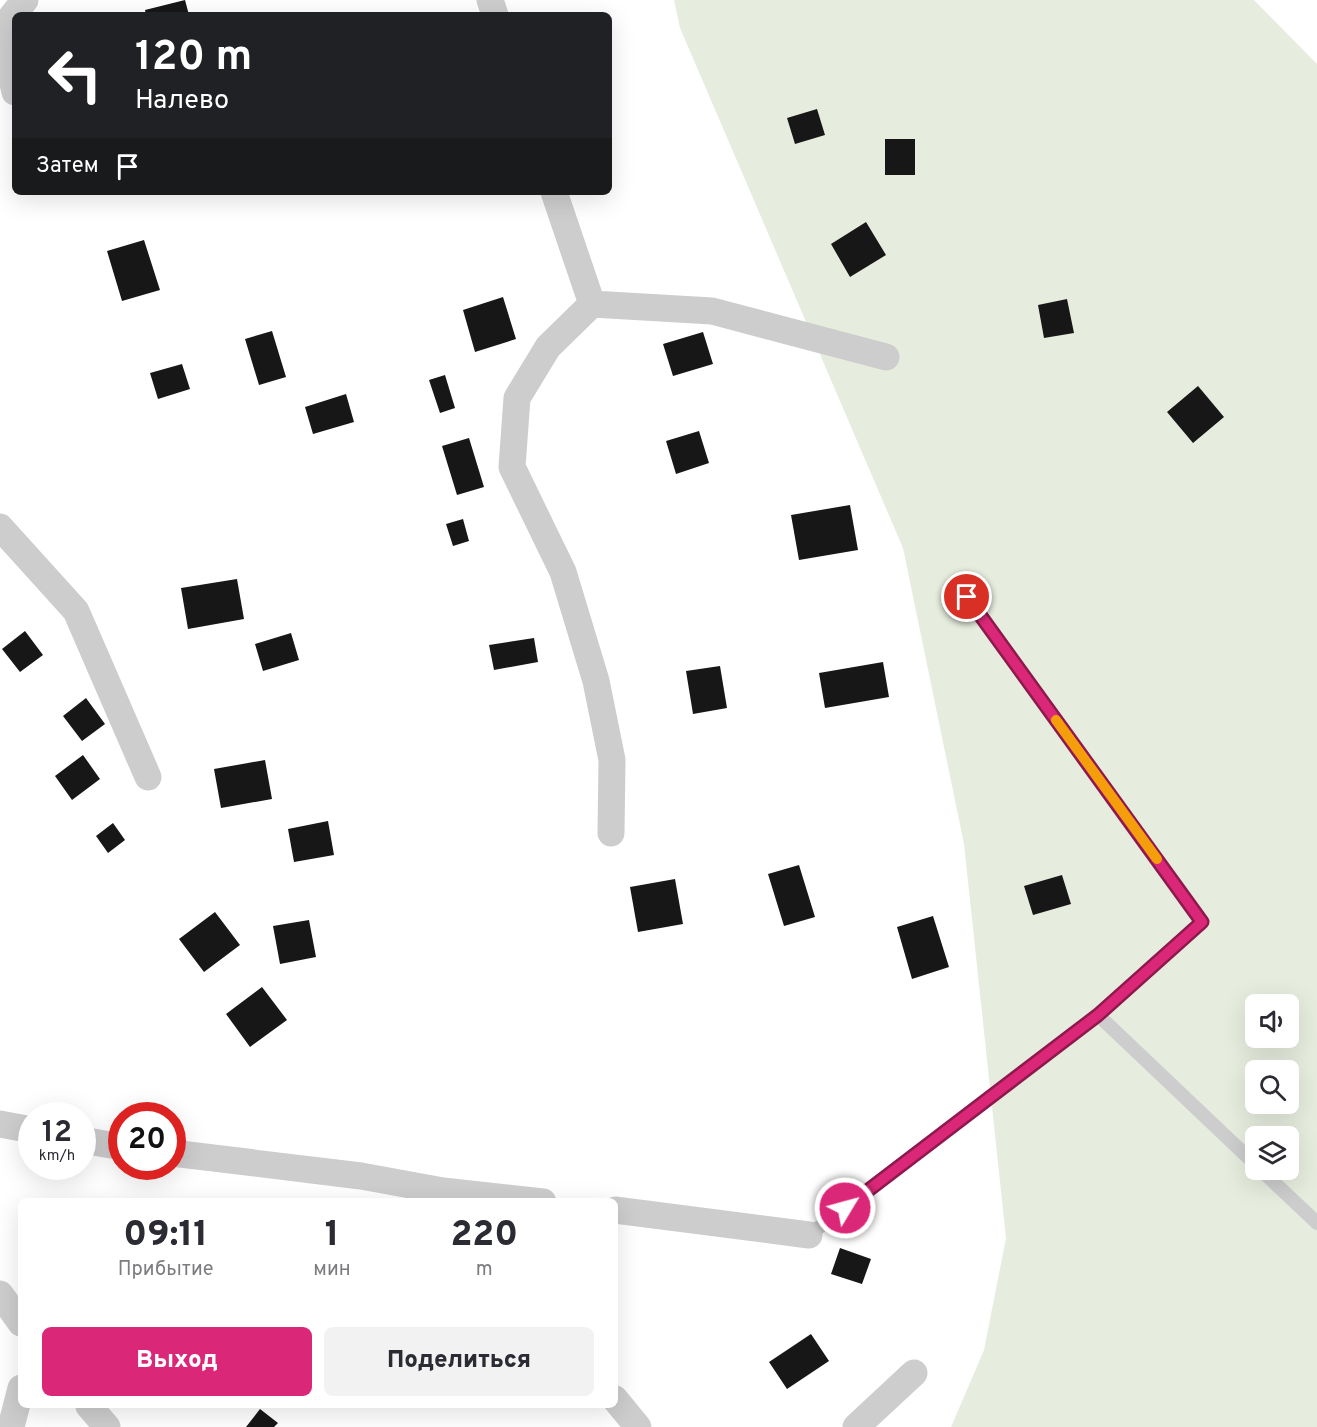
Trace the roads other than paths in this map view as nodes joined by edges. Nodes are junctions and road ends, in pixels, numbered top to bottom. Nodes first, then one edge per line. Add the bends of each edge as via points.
1 (26, 0) edge
2 (16, 12) edge
3 (12, 16) edge
4 (12, 78) edge
5 (555, 195) edge
6 (592, 304) junction
7 (886, 357) dead end
8 (0, 527) edge
9 (967, 597) dead end
10 (148, 777) dead end
11 (611, 833) dead end
12 (1098, 1015) junction
13 (0, 1124) edge
14 (18, 1128) edge
15 (186, 1155) edge
16 (1245, 1155) edge
17 (1272, 1180) edge
18 (448, 1196) edge
19 (480, 1198) edge
20 (618, 1210) edge
21 (1317, 1223) edge
22 (809, 1235) joint
23 (0, 1294) edge
24 (18, 1319) edge
25 (914, 1373) dead end
26 (18, 1400) edge
27 (618, 1403) edge
28 (91, 1408) edge
29 (11, 1427) edge
30 (107, 1427) edge
31 (638, 1427) edge
32 (856, 1427) edge

1 - 2 street
3 - 4 street via 6,50
5 - 6 street
6 - 7 street via 712,311
6 - 11 street via 548,347 517,398 512,467 563,572 596,681 612,760
8 - 10 street via 76,611
9 - 12 lane via 1202,922
12 - 16 lane
12 - 22 lane
13 - 14 street
15 - 18 street via 361,1176
17 - 21 lane
18 - 19 street
20 - 22 street
23 - 24 street
25 - 32 street
26 - 29 street
27 - 31 street
28 - 30 street

